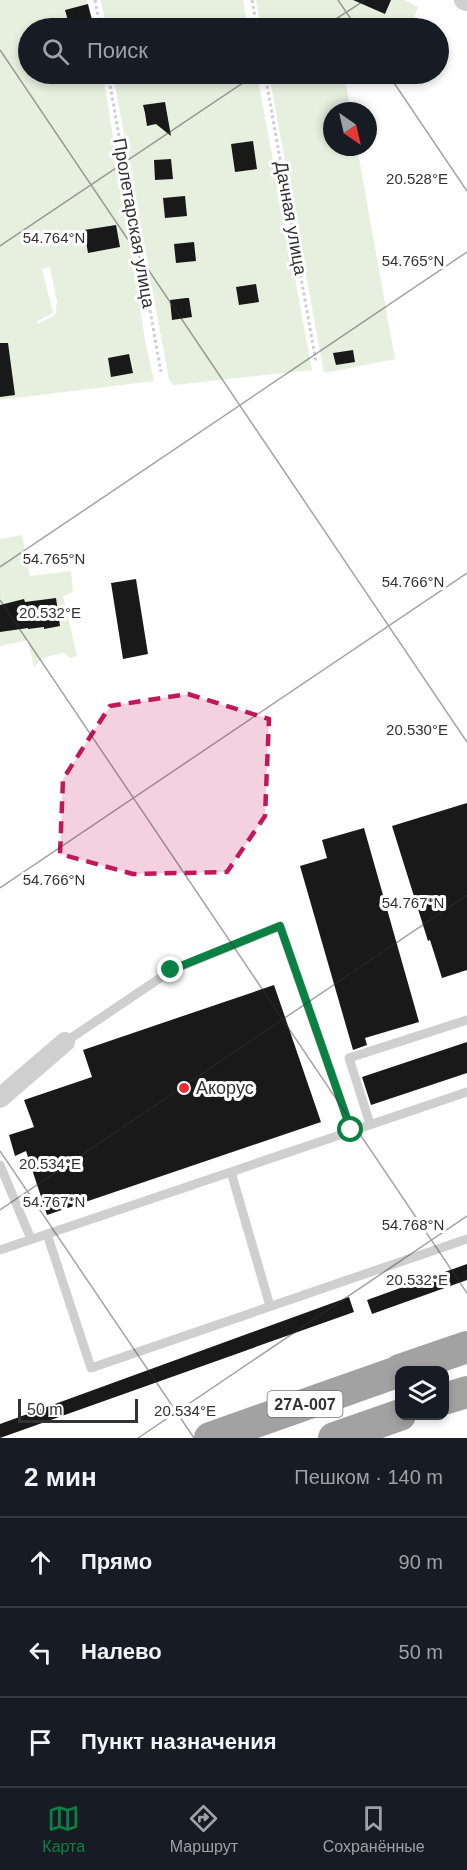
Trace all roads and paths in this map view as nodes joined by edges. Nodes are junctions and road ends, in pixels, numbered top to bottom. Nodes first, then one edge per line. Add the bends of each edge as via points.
1 (95, 0) edge
2 (252, 0) edge
3 (98, 18) edge
4 (255, 18) edge
5 (110, 84) edge
6 (267, 84) edge
7 (316, 362) dead end
8 (161, 372) dead end
9 (467, 1020) edge
10 (65, 1042) joint
11 (467, 1092) edge
12 (0, 1098) edge
13 (370, 1124) junction
14 (351, 1130) junction
15 (0, 1165) edge
16 (231, 1172) junction
17 (46, 1234) junction
18 (31, 1239) junction
19 (467, 1239) edge
20 (0, 1250) edge
21 (270, 1306) junction
22 (467, 1347) edge
23 (414, 1366) edge
24 (395, 1373) edge
25 (467, 1392) edge
26 (449, 1398) edge
27 (395, 1416) edge
28 (210, 1438) edge
29 (334, 1438) edge

1 - 3 path
2 - 4 path
5 - 8 path, Пролетарская улица
6 - 7 path, Дачная улица
9 - 13 lane via 349,1058
10 - 12 street
10 - 14 lane via 171,970 280,926
11 - 13 lane
13 - 14 lane
14 - 16 lane
15 - 18 lane
16 - 17 lane
16 - 21 lane
17 - 18 lane
17 - 21 lane via 91,1368
18 - 20 lane
19 - 21 lane
22 - 23 highway, 27А-007
24 - 28 highway, 27А-007
25 - 26 highway
27 - 29 highway, 27А-007

